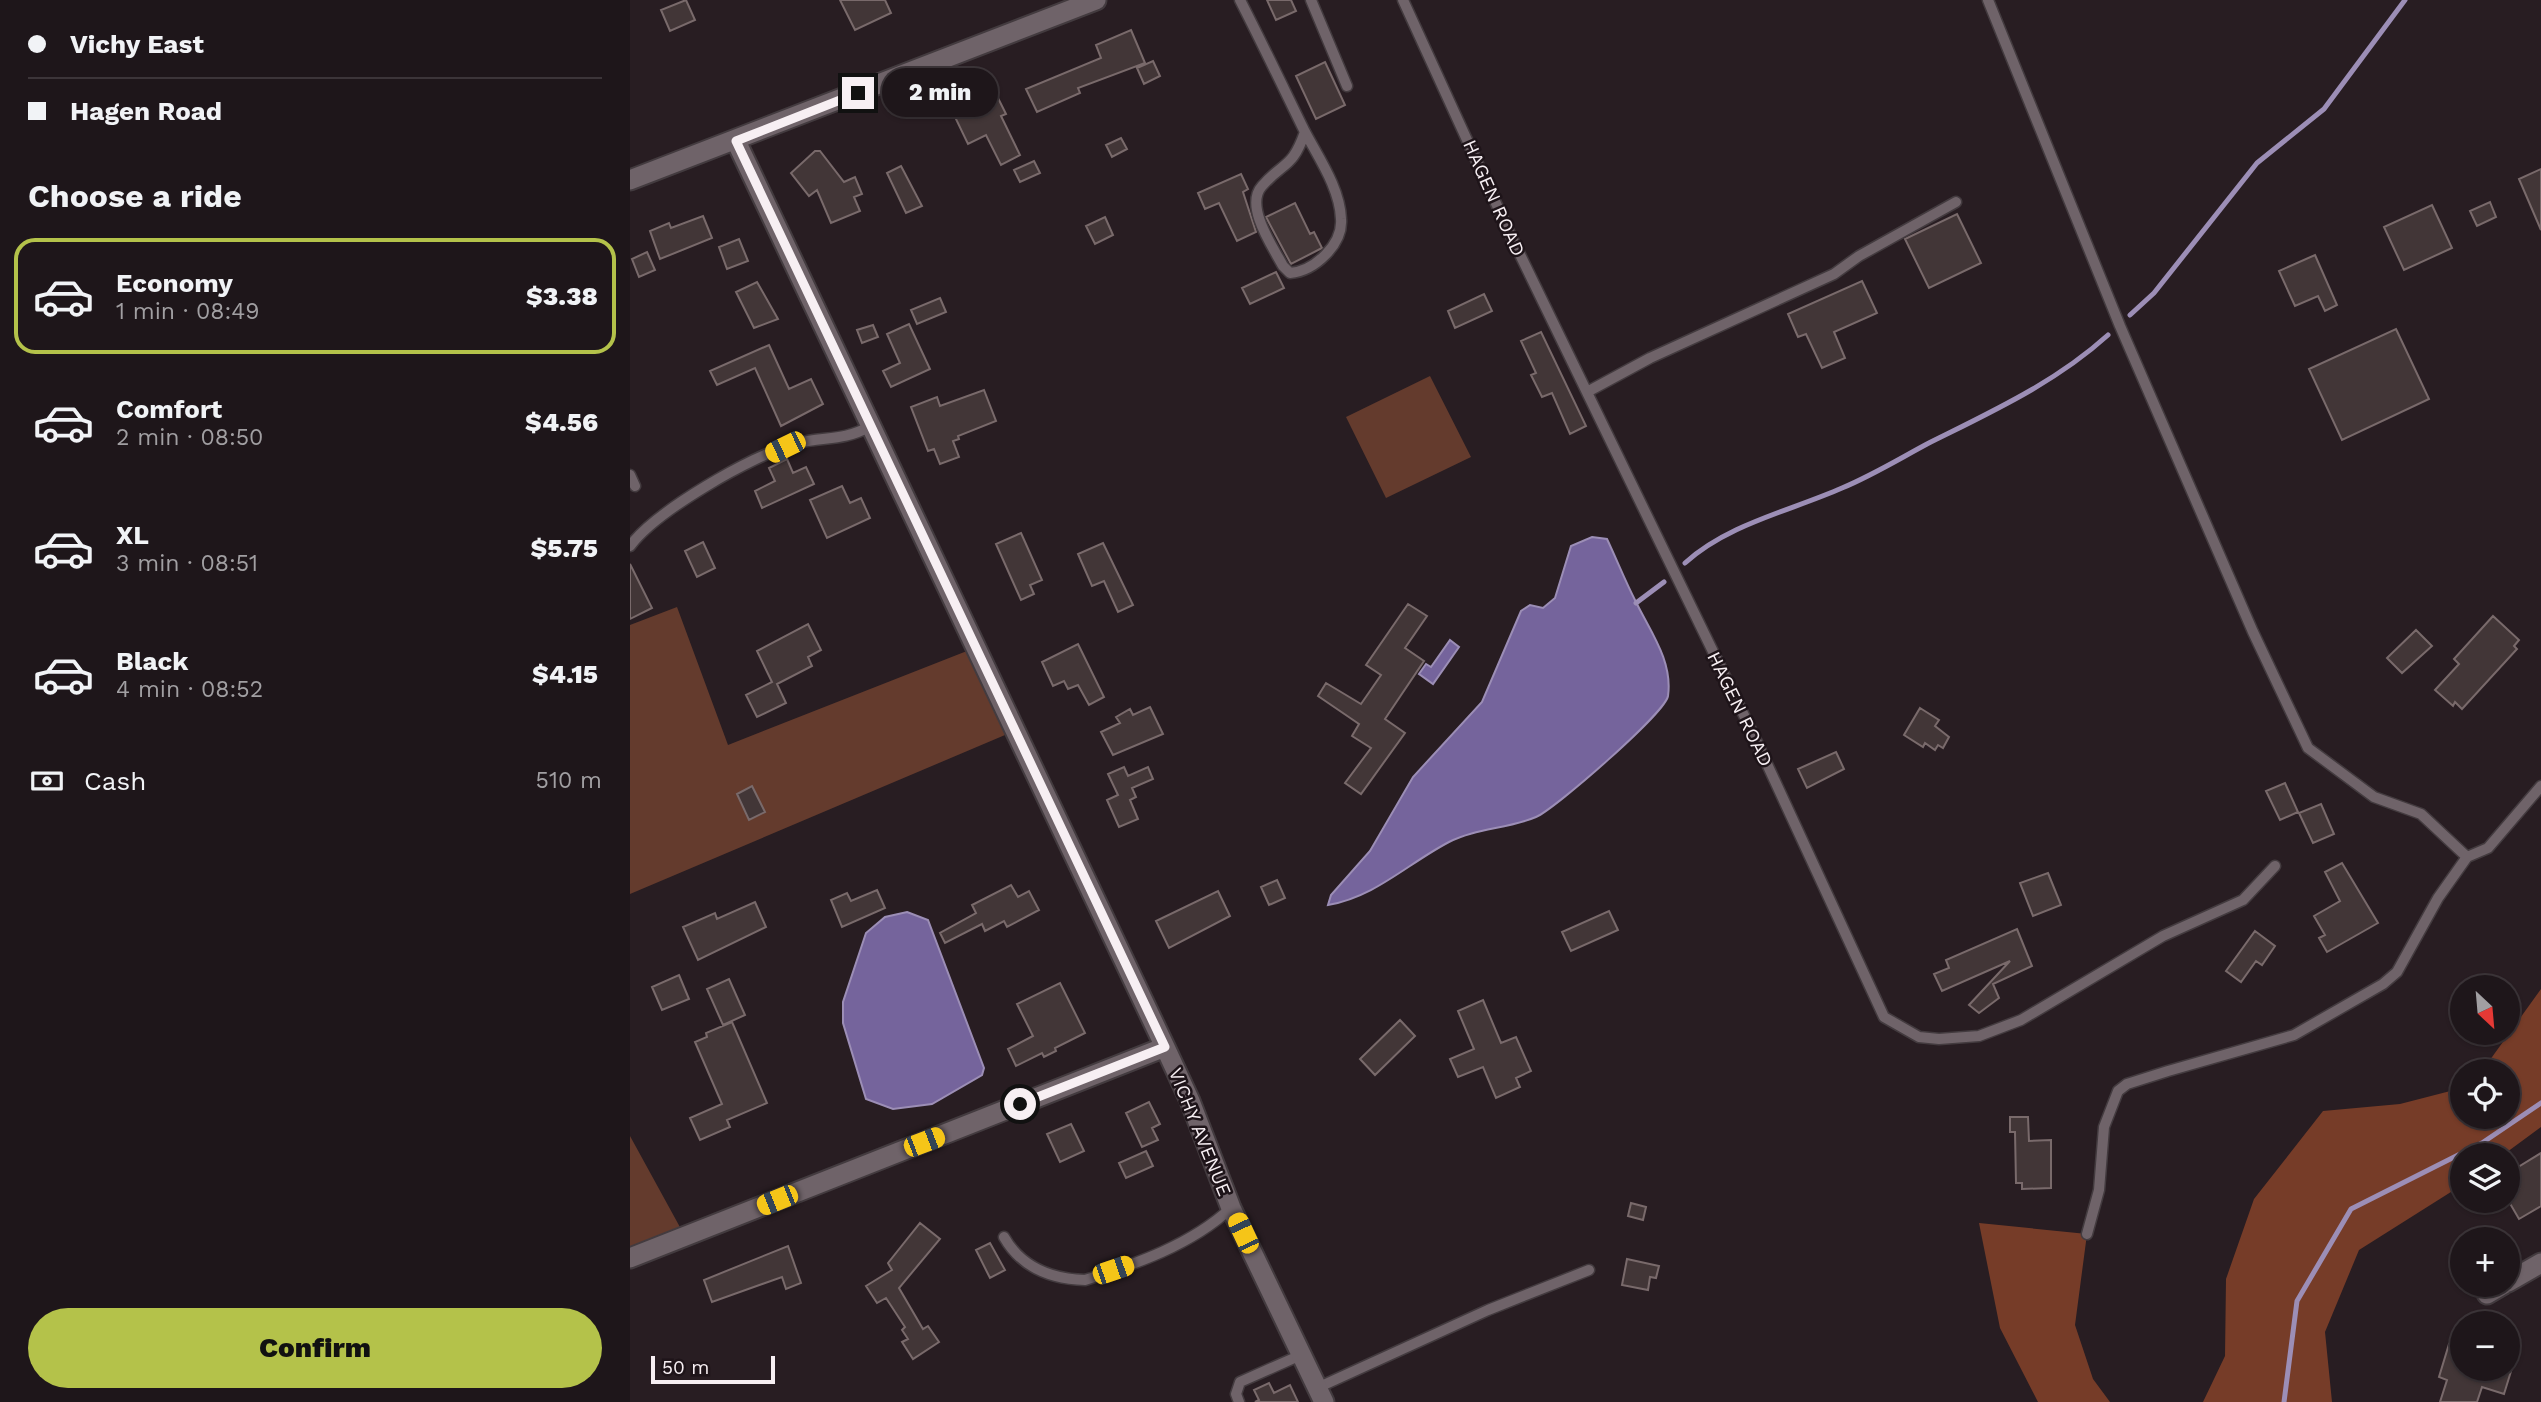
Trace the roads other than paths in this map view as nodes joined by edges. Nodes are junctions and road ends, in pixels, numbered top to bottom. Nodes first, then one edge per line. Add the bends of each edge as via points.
1 (1096, 0) edge
2 (1240, 0) edge
3 (1311, 0) edge
4 (1403, 0) edge
5 (1988, 0) edge
6 (1347, 86) dead end
7 (1305, 132) junction
8 (736, 141) junction
9 (630, 180) edge
10 (1956, 202) dead end
11 (1587, 392) junction
12 (872, 425) junction
13 (630, 475) edge
14 (635, 486) dead end
15 (630, 546) edge
16 (2541, 786) edge
17 (2467, 858) junction
18 (2276, 866) dead end
19 (1165, 1047) junction
20 (1231, 1208) junction
21 (2087, 1234) dead end
22 (1004, 1237) dead end
23 (630, 1258) edge
24 (2541, 1263) edge
25 (1589, 1270) dead end
26 (2520, 1275) edge
27 (1301, 1355) junction
28 (1320, 1395) edge
29 (1239, 1402) edge

1 - 8 street
2 - 7 lane
3 - 6 lane
4 - 11 lane, HAGEN ROAD
5 - 17 lane via 2120,326 2308,748 2374,797 2421,814
7 - 7 lane via 1292,161 1260,188 1257,197 1256,212 1290,273 1326,254 1336,242 1342,222 1339,204
8 - 9 street
8 - 12 street, VICHY AVENUE
10 - 11 lane via 1834,274 1650,358
11 - 18 lane, HAGEN ROAD via 1884,1017 1897,1027 1919,1037 1939,1039 1979,1036 2021,1020 2163,936 2243,900
12 - 15 lane via 846,438 796,443 767,455 681,503
12 - 19 street, VICHY AVENUE
13 - 14 lane
16 - 17 lane via 2488,848
17 - 21 lane via 2396,972 2383,984 2294,1035 2127,1084 2118,1091 2104,1127 2098,1190
19 - 20 street, VICHY AVENUE
19 - 23 street
20 - 22 lane via 1182,1241 1084,1280 1038,1270 1019,1259
20 - 27 street, VICHY AVENUE
24 - 26 street
25 - 28 lane via 1488,1310
27 - 28 street, VICHY AVENUE
27 - 29 lane via 1240,1382

